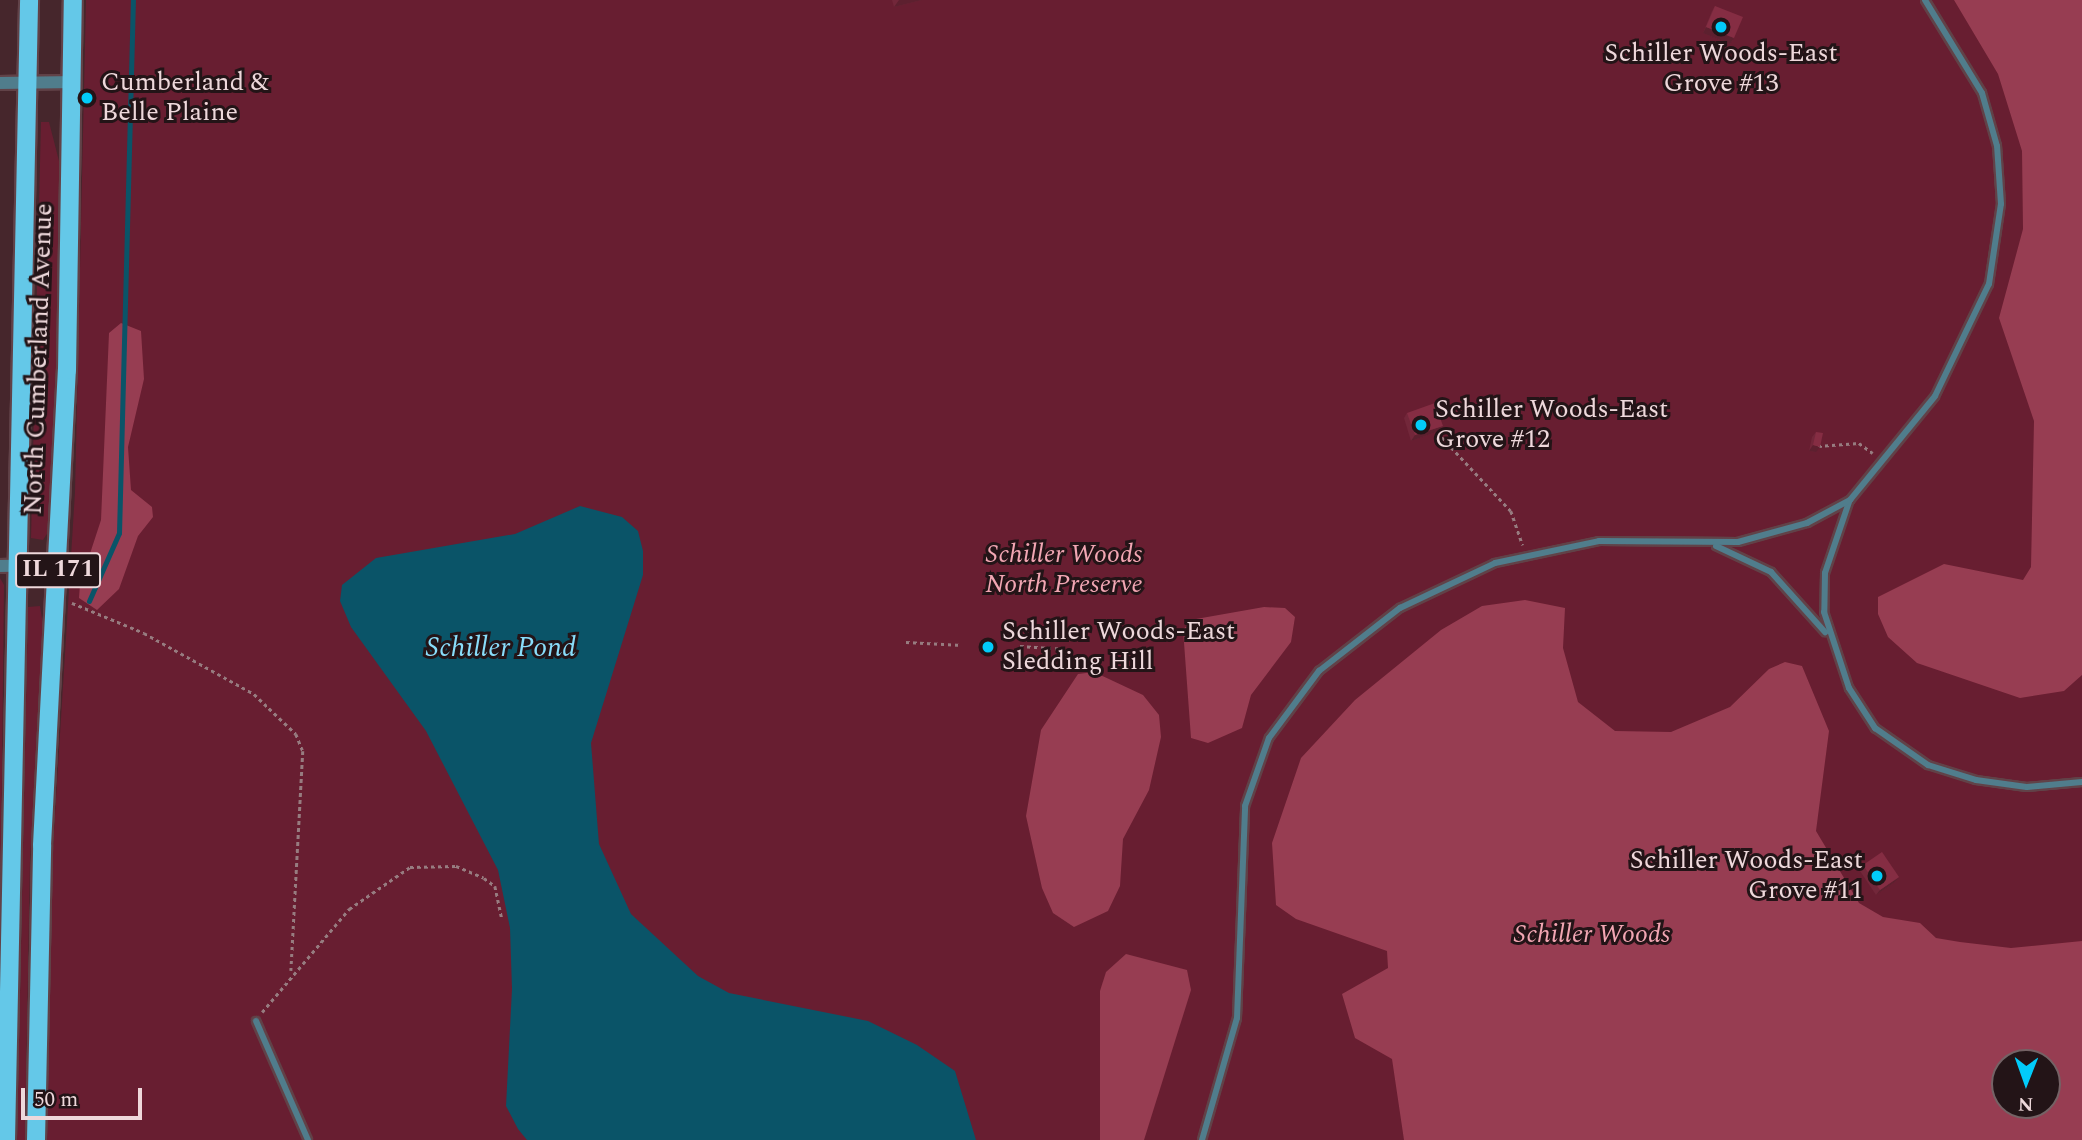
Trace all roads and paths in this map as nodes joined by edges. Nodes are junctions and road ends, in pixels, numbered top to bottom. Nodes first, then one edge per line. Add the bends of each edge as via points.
1 (29, 0) edge
2 (73, 0) edge
3 (1925, 0) edge
4 (72, 82) junction
5 (0, 83) edge
6 (28, 83) junction
7 (1437, 432) edge
8 (1818, 446) edge
9 (1883, 463) junction
10 (1850, 500) junction
11 (1710, 544) junction
12 (1525, 555) junction
13 (58, 565) junction
14 (0, 566) edge
15 (19, 566) junction
16 (57, 597) junction
17 (1826, 633) junction
18 (906, 642) dead end
19 (962, 645) dead end
20 (1020, 646) dead end
21 (1066, 649) dead end
22 (2082, 782) edge
23 (502, 918) dead end
24 (291, 971) junction
25 (256, 1021) joint
26 (6, 1140) edge
27 (36, 1140) edge
28 (308, 1140) edge
29 (1202, 1140) edge

1 - 6 main road, North Cumberland Avenue / IL 171
2 - 4 main road, North Cumberland Avenue / IL 171
3 - 9 lane via 1982,93 1997,146 2000,230 1989,284 1952,369
4 - 6 street
4 - 13 main road, North Cumberland Avenue / IL 171
5 - 6 street
6 - 15 main road, North Cumberland Avenue / IL 171
7 - 12 path via 1511,510
8 - 9 path via 1859,443
9 - 10 lane
10 - 11 lane via 1784,531
10 - 17 lane via 1825,573
11 - 12 lane via 1599,541
11 - 17 lane via 1771,572 1803,600
12 - 29 lane via 1431,590 1375,625 1310,681 1269,738 1251,781 1241,838 1237,1018
13 - 15 street
13 - 16 main road, North Cumberland Avenue / IL 171
14 - 15 street
15 - 26 main road, North Cumberland Avenue / IL 171
16 - 24 path via 216,672 254,694 296,734 303,751
16 - 27 main road, North Cumberland Avenue / IL 171 via 42,845
17 - 22 lane via 1862,711 1928,765 2002,785
18 - 19 path
20 - 21 path
23 - 24 path via 495,886 484,878 456,866 410,867 349,909
24 - 25 path
25 - 28 lane

